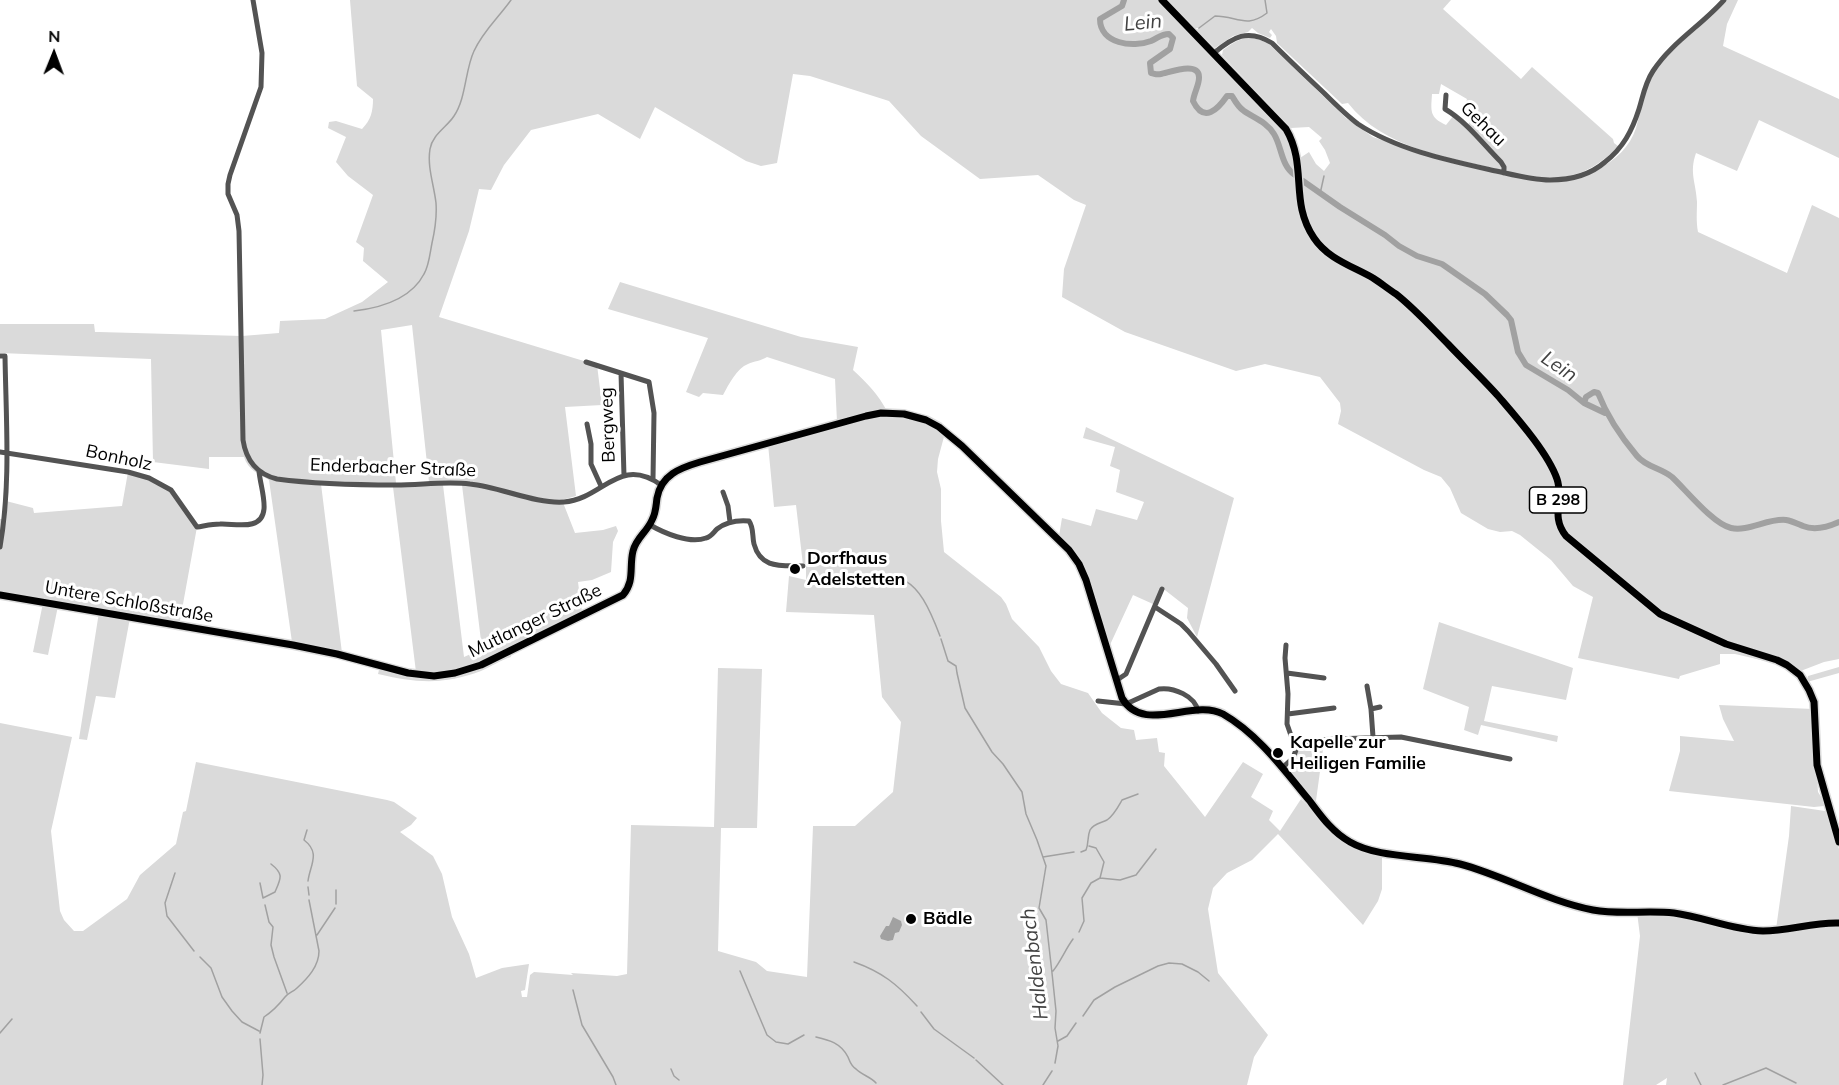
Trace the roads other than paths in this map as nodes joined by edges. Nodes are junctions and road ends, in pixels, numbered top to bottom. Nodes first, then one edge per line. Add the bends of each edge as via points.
1 (253, 0) edge
2 (1162, 0) edge
3 (1724, 0) edge
4 (1214, 53) junction
5 (1446, 95) dead end
6 (1504, 173) junction
7 (0, 356) edge
8 (586, 362) dead end
9 (621, 374) junction
10 (3, 411) edge
11 (587, 424) dead end
12 (3, 453) edge
13 (259, 471) junction
14 (624, 476) junction
15 (653, 479) junction
16 (661, 485) junction
17 (601, 486) junction
18 (723, 492) dead end
19 (3, 503) edge
20 (730, 522) junction
21 (650, 525) junction
22 (0, 547) edge
23 (803, 566) dead end
24 (1162, 589) dead end
25 (0, 595) edge
26 (1155, 607) junction
27 (252, 638) joint
28 (1286, 645) dead end
29 (1287, 673) junction
30 (1324, 678) dead end
31 (1117, 681) junction
32 (1367, 686) dead end
33 (1235, 691) dead end
34 (1098, 701) dead end
35 (1126, 704) junction
36 (1380, 707) dead end
37 (1334, 708) dead end
38 (1371, 709) junction
39 (1198, 711) junction
40 (1288, 714) junction
41 (1373, 737) junction
42 (1295, 744) junction
43 (1510, 759) dead end
44 (1282, 768) junction
45 (1839, 842) edge
46 (1839, 923) edge

1 - 13 street via 262,53 261,87 227,188 239,231 243,440 246,454
2 - 4 main road, B 298
3 - 6 street via 1660,61 1645,86 1625,142 1605,162 1583,175 1565,179 1544,180
4 - 6 street via 1237,37 1261,37 1367,129 1438,157
4 - 45 main road, B 298 via 1286,129 1294,144 1299,170 1300,205 1321,247 1376,279 1407,304 1485,382 1526,430 1556,478 1557,517 1566,536 1660,614 1726,644 1777,660 1800,675 1814,702 1817,765
5 - 6 street, Gehau via 1445,109 1467,125 1501,162
7 - 10 street via 5,356
8 - 9 street, Bergweg
9 - 14 street, Bergweg
9 - 15 street via 649,382 654,413
10 - 12 street
11 - 17 street via 591,464
12 - 13 street, Bonholz via 149,478 171,490 196,527 251,525 260,519 264,508
12 - 19 street
13 - 17 street, Enderbacher Straße via 286,480 396,485 468,483 557,502 576,499
14 - 15 street, Enderbacher Straße via 636,473
14 - 17 street, Enderbacher Straße
15 - 16 street
16 - 21 main road, Mutlanger Straße
16 - 31 main road via 669,475 687,465 874,414 919,418 945,431 1074,557 1086,580
18 - 20 street
19 - 22 street
20 - 21 street via 709,537 697,540
20 - 23 street via 751,522 756,550 769,564
21 - 27 main road, Mutlanger Straße via 634,546 631,580 623,595 463,671 441,676 417,675 326,651
24 - 26 street
25 - 27 main road, Untere Schloßstraße
26 - 31 street via 1126,674
26 - 33 street via 1188,631
28 - 29 street
29 - 30 street
29 - 40 street
31 - 35 main road
32 - 38 street
34 - 35 street
35 - 39 main road via 1145,715
35 - 39 street via 1166,688 1191,699
36 - 38 street
37 - 40 street
38 - 41 street
39 - 44 main road via 1216,711 1227,717 1263,746
40 - 42 street via 1287,724
41 - 42 street
41 - 43 street via 1411,739
42 - 44 street via 1293,758
44 - 46 main road via 1335,831 1357,846 1460,864 1594,910 1681,914 1746,930

